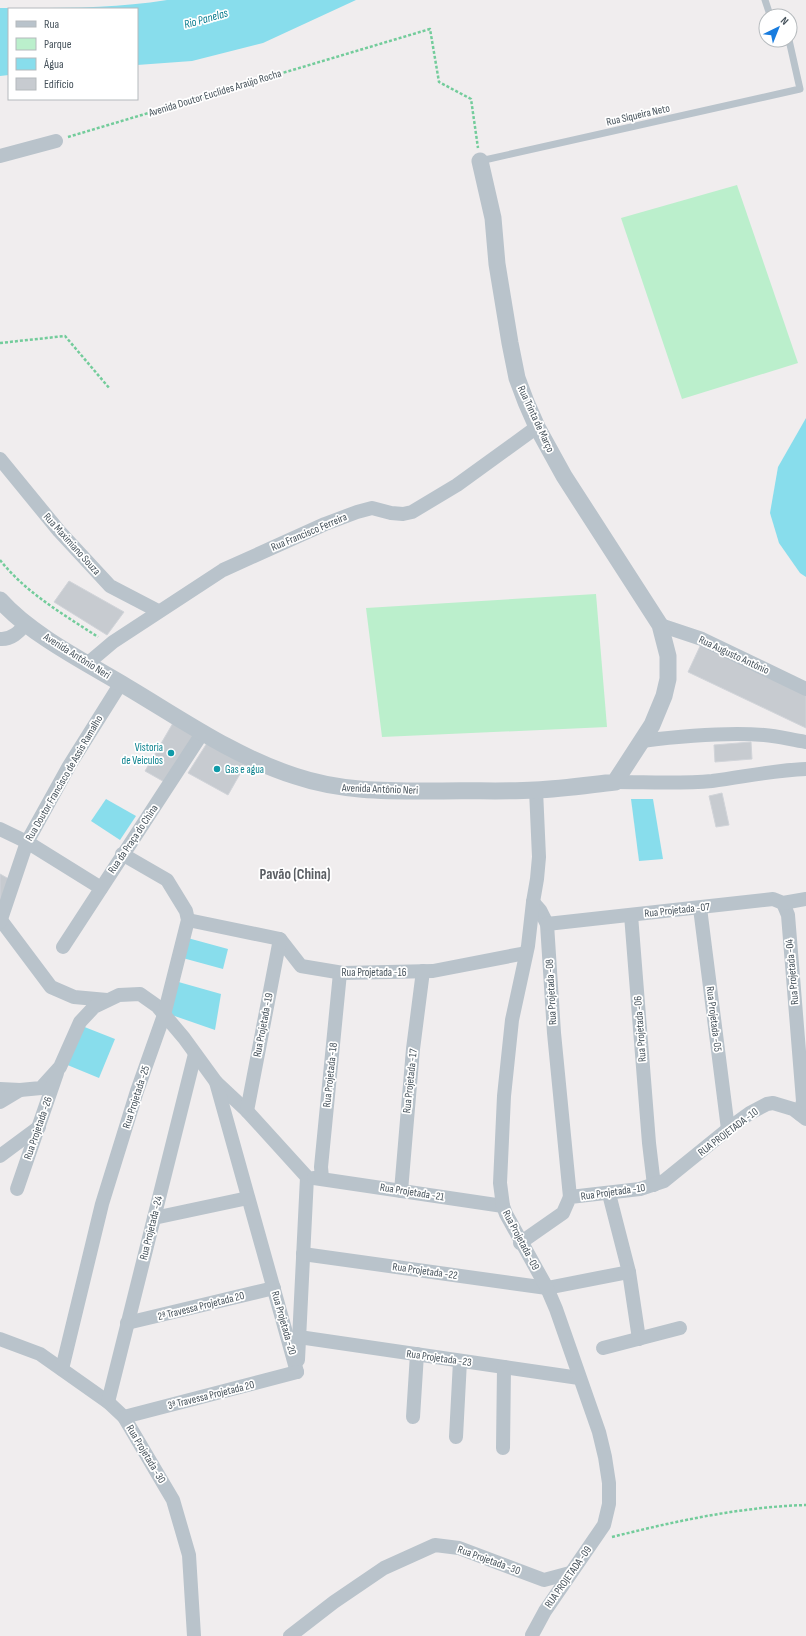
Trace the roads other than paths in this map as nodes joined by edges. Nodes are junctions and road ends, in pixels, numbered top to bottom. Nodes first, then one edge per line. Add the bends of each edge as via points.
1 (790, 48) edge
2 (56, 141) road end
3 (0, 156) edge
4 (480, 162) joint
5 (537, 427) junction
6 (0, 459) edge
7 (0, 600) edge
8 (158, 611) junction
9 (660, 625) junction
10 (20, 630) junction
11 (0, 639) edge
12 (0, 650) edge
13 (87, 664) junction
14 (121, 683) junction
15 (806, 690) edge
16 (203, 732) junction
17 (642, 741) junction
18 (806, 742) edge
19 (806, 769) edge
20 (615, 782) junction
21 (536, 790) junction
22 (0, 829) edge
23 (27, 842) junction
24 (122, 854) junction
25 (101, 888) junction
26 (806, 899) edge
27 (532, 902) junction
28 (783, 903) junction
29 (700, 908) junction
30 (631, 915) junction
31 (0, 920) edge
32 (188, 920) junction
33 (547, 924) junction
34 (280, 939) junction
35 (63, 947) dead end
36 (526, 953) junction
37 (423, 971) junction
38 (340, 972) junction
39 (107, 1000) junction
40 (164, 1015) junction
41 (195, 1054) junction
42 (60, 1067) junction
43 (216, 1082) junction
44 (0, 1089) edge
45 (20, 1090) junction
46 (0, 1102) edge
47 (247, 1111) junction
48 (803, 1116) edge
49 (38, 1127) junction
50 (728, 1129) junction
51 (0, 1156) edge
52 (307, 1177) junction
53 (322, 1178) junction
54 (654, 1186) junction
55 (17, 1189) dead end
56 (401, 1191) junction
57 (609, 1194) junction
58 (570, 1197) junction
59 (248, 1198) junction
60 (503, 1206) junction
61 (154, 1218) junction
62 (520, 1243) junction
63 (303, 1254) junction
64 (629, 1272) junction
65 (274, 1288) junction
66 (546, 1288) junction
67 (127, 1323) junction
68 (680, 1328) dead end
69 (299, 1337) junction
70 (0, 1339) edge
71 (639, 1339) junction
72 (603, 1348) dead end
73 (416, 1354) junction
74 (460, 1361) junction
75 (504, 1367) junction
76 (62, 1369) junction
77 (297, 1372) junction
78 (579, 1378) junction
79 (108, 1402) junction
80 (124, 1417) junction
81 (413, 1417) dead end
82 (456, 1437) dead end
83 (503, 1448) dead end
84 (606, 1520) joint
85 (570, 1573) junction
86 (532, 1635) dead end
87 (194, 1636) edge
88 (290, 1636) edge

1 - 4 lane, Rua Siqueira Neto via 800,89
2 - 3 street
4 - 5 street, Rua Trinta de Março via 492,218 497,264 517,378
5 - 8 street, Rua Francisco Ferreira via 457,485 412,512 397,514 372,508 324,524 223,570
5 - 9 street, Rua Trinta de Março via 564,476
6 - 8 street, Rua Maximiano Souza via 59,531 106,581 119,592
7 - 10 street, Avenida Antônio Neri
8 - 13 street, Rua Francisco Ferreira via 109,645
9 - 15 street, Rua Augusto Antônio via 702,639
9 - 17 street via 668,656 668,679 652,725
10 - 11 street via 6,639
10 - 12 street
10 - 13 street, Avenida Antônio Neri
13 - 14 street, Avenida Antônio Neri
14 - 16 street, Avenida Antônio Neri
14 - 23 street, Rua Doutor Francisco de Assis Ramalho via 69,766
16 - 21 street, Avenida Antônio Neri via 257,761 294,776 329,786 392,791
16 - 24 street, Rua da Praça do China
17 - 18 street via 732,734 764,735
17 - 20 street
19 - 20 street via 790,769 712,781
20 - 21 street, Avenida Antônio Neri
21 - 27 street via 539,856
22 - 23 street
23 - 25 street
23 - 31 street, Rua Doutor Francisco de Assis Ramalho
24 - 25 street, Rua da Praça do China
24 - 32 street via 167,880 186,911
25 - 35 street, Rua da Praça do China
26 - 28 street, Rua Projetada -07
27 - 33 street, Rua Projetada -08 via 540,910
27 - 36 street, Rua Projetada -09
28 - 29 street, Rua Projetada -07 via 773,899
28 - 48 street, Rua Projetada -04 via 788,915
29 - 30 street, Rua Projetada -07
29 - 50 street, Rua Projetada -05
30 - 33 street, Rua Projetada -07
30 - 54 street, Rua Projetada -06
31 - 39 street via 51,986 74,997
32 - 34 street
32 - 40 street, Rua Projetada -25
33 - 58 street, Rua Projetada -08 via 554,1033
34 - 38 street, Rua Projetada -16 via 301,966
34 - 47 street, Rua Projetada -19
36 - 37 street, Rua Projetada -16
36 - 60 street, Rua Projetada -09 via 512,1020 504,1096 500,1151
37 - 38 street, Rua Projetada -16
37 - 56 street, Rua Projetada -17 via 412,1057
38 - 53 street, Rua Projetada -18
39 - 40 street, Rua Projetada -20 via 140,994 157,1006
39 - 42 street, Rua Projetada -26 via 94,1007 80,1022
40 - 41 street, Rua Projetada -20
40 - 76 street, Rua Projetada -25 via 102,1204
41 - 43 street, Rua Projetada -20
41 - 61 street, Rua Projetada -24
42 - 45 street, Rua Projetada -26 via 41,1088
42 - 49 street, Rua Projetada -26
43 - 47 street
43 - 59 street, Rua Projetada -20
44 - 45 street
45 - 46 street
47 - 52 street
48 - 50 street, RUA PROJETADA -10 via 781,1105 767,1104
49 - 51 street
49 - 55 street, Rua Projetada -26
50 - 54 street, RUA PROJETADA -10 via 673,1175
52 - 53 street, Rua Projetada -21
52 - 63 street, Rua Projetada -20
53 - 56 street, Rua Projetada -21
54 - 57 street, Rua Projetada -10
56 - 60 street, Rua Projetada -21
57 - 58 street, Rua Projetada -10
57 - 64 street
58 - 62 street, Rua Projetada -10 via 563,1213
59 - 61 street
59 - 65 street, Rua Projetada -20
60 - 62 street, Rua Projetada -09
61 - 67 street, Rua Projetada -24
62 - 66 street, Rua Projetada -09
63 - 66 street, Rua Projetada -22
63 - 69 street, Rua Projetada -20
64 - 66 street, Rua Projetada -22
64 - 71 street
65 - 67 street, 2ª Travessa Projetada 20
65 - 77 street, Rua Projetada -20
66 - 78 street, Rua Projetada -09
67 - 79 street, Rua Projetada -24
68 - 71 street
69 - 73 street, Rua Projetada -23
69 - 77 street, Rua Projetada -20
70 - 76 street, Rua Projetada -30 via 40,1354
71 - 72 street
73 - 74 street, Rua Projetada -23
73 - 81 street
74 - 75 street, Rua Projetada -23
74 - 82 street
75 - 78 street, Rua Projetada -23
75 - 83 street
76 - 79 street, Rua Projetada -30
77 - 80 street, 3ª Travessa Projetada 20
78 - 84 street, Rua Projetada -09 via 605,1457 609,1483
79 - 80 street, Rua Projetada -30
80 - 87 street, Rua Projetada -30 via 173,1500 190,1555
84 - 85 street, RUA PROJETADA -09
85 - 86 street, RUA PROJETADA -09
85 - 88 street, Rua Projetada -30 via 544,1580 459,1548 435,1545 384,1568

